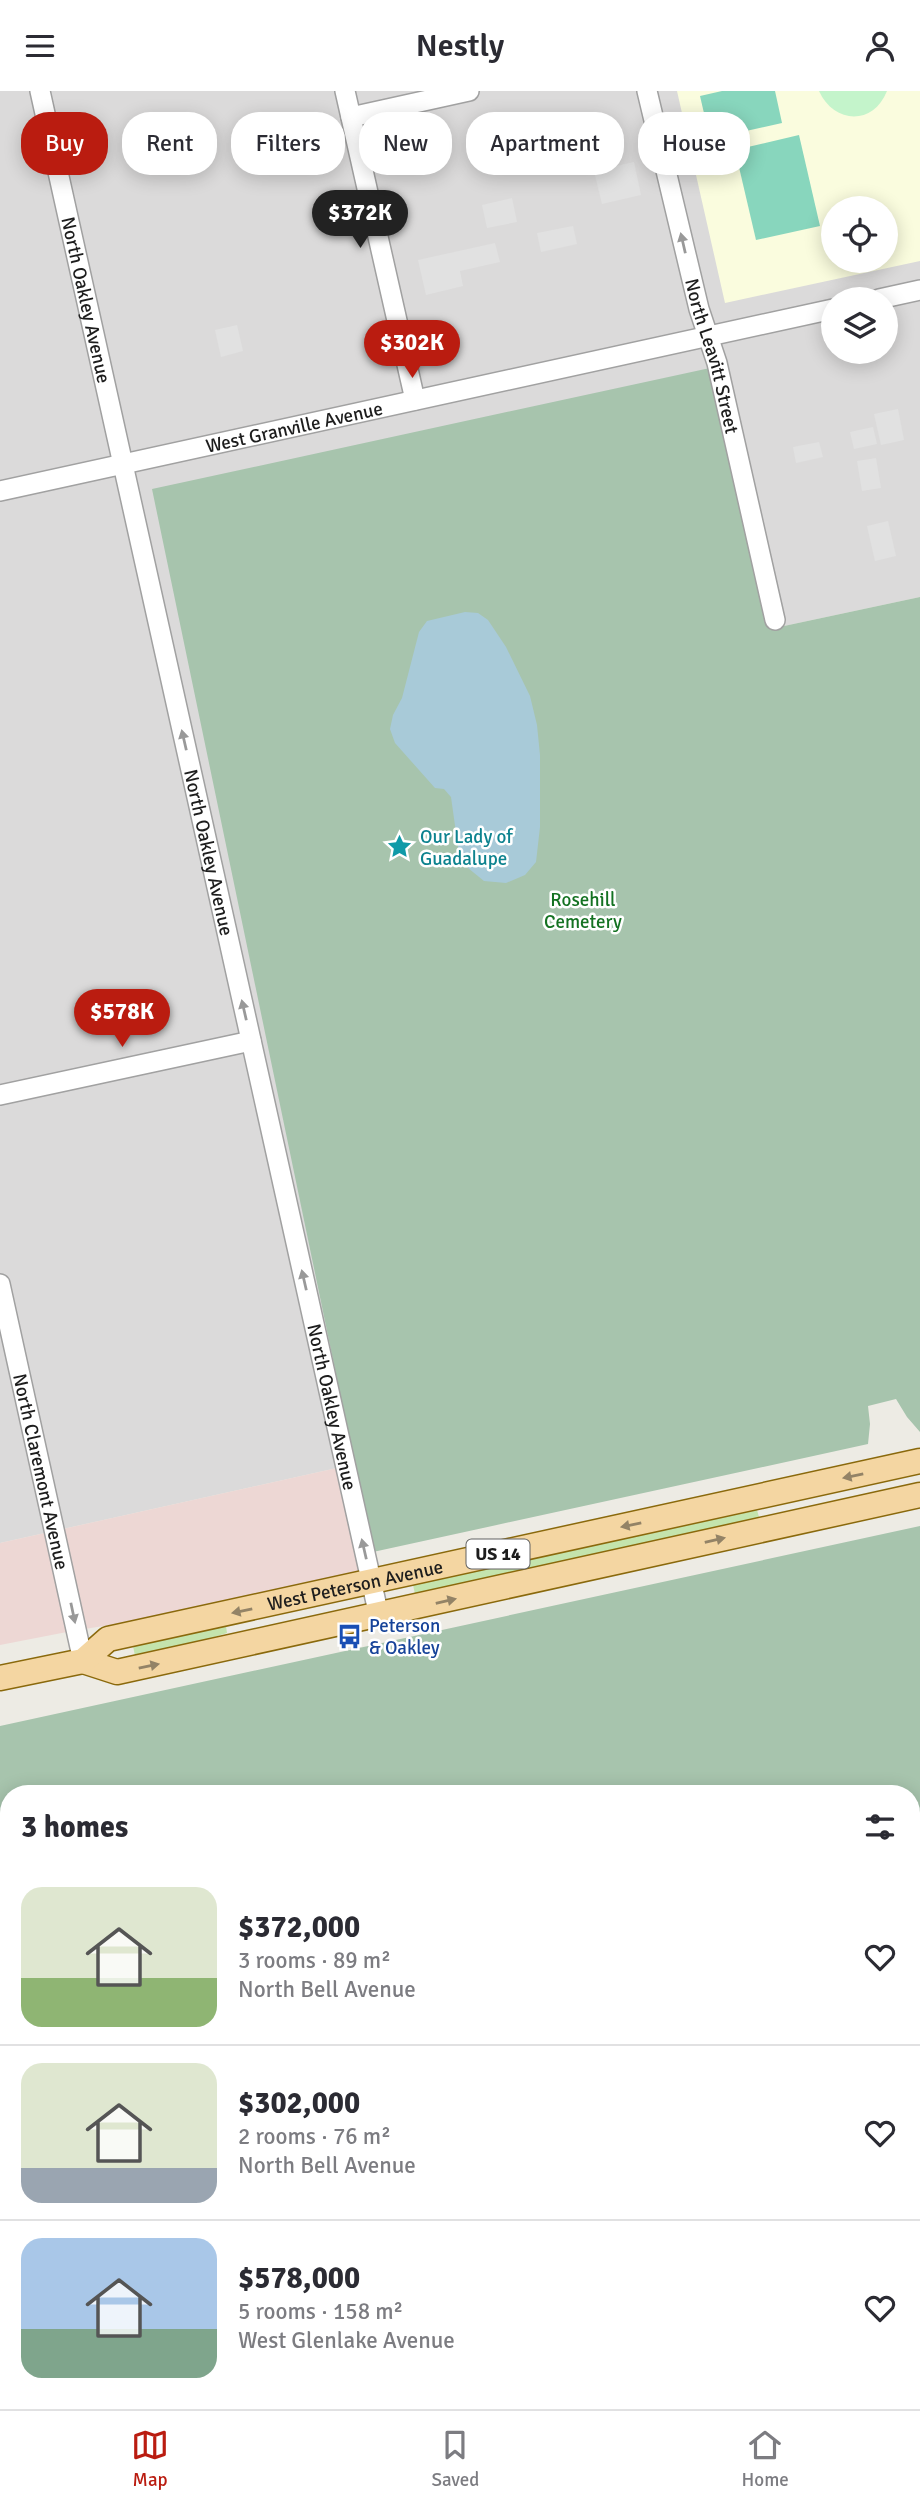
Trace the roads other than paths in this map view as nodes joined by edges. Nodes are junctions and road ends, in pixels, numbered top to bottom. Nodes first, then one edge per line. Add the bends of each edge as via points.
1 (40, 91) edge
2 (345, 91) edge
3 (470, 91) edge
4 (647, 91) edge
5 (351, 117) junction
6 (920, 290) edge
7 (898, 295) edge
8 (821, 312) edge
9 (707, 337) junction
10 (415, 400) junction
11 (123, 464) junction
12 (0, 491) edge
13 (775, 620) dead end
14 (251, 1041) junction
15 (0, 1095) edge
16 (0, 1284) edge
17 (920, 1461) edge
18 (920, 1495) edge
19 (372, 1582) junction
20 (379, 1616) junction
21 (83, 1661) junction
22 (0, 1678) edge

1 - 11 street, North Oakley Avenue
2 - 5 street
3 - 5 street
9 -> 4 street, North Leavitt Street
5 - 10 street
6 - 7 street
8 - 9 street, West Granville Avenue
9 - 10 street, West Granville Avenue
9 - 13 street, North Leavitt Street via 717,363
10 - 11 street, West Granville Avenue
11 - 12 street, West Granville Avenue
14 -> 11 street, North Oakley Avenue
14 - 15 street
19 -> 14 street, North Oakley Avenue
16 -> 21 street, North Claremont Avenue
17 -> 19 main road, West Peterson Avenue / US 14
20 -> 18 main road, West Peterson Avenue / US 14
19 - 20 street, North Oakley Avenue
19 -> 21 main road, West Peterson Avenue / US 14 via 108,1640
21 -> 20 main road, West Peterson Avenue / US 14 via 117,1672
21 - 22 main road, West Peterson Avenue / US 14

